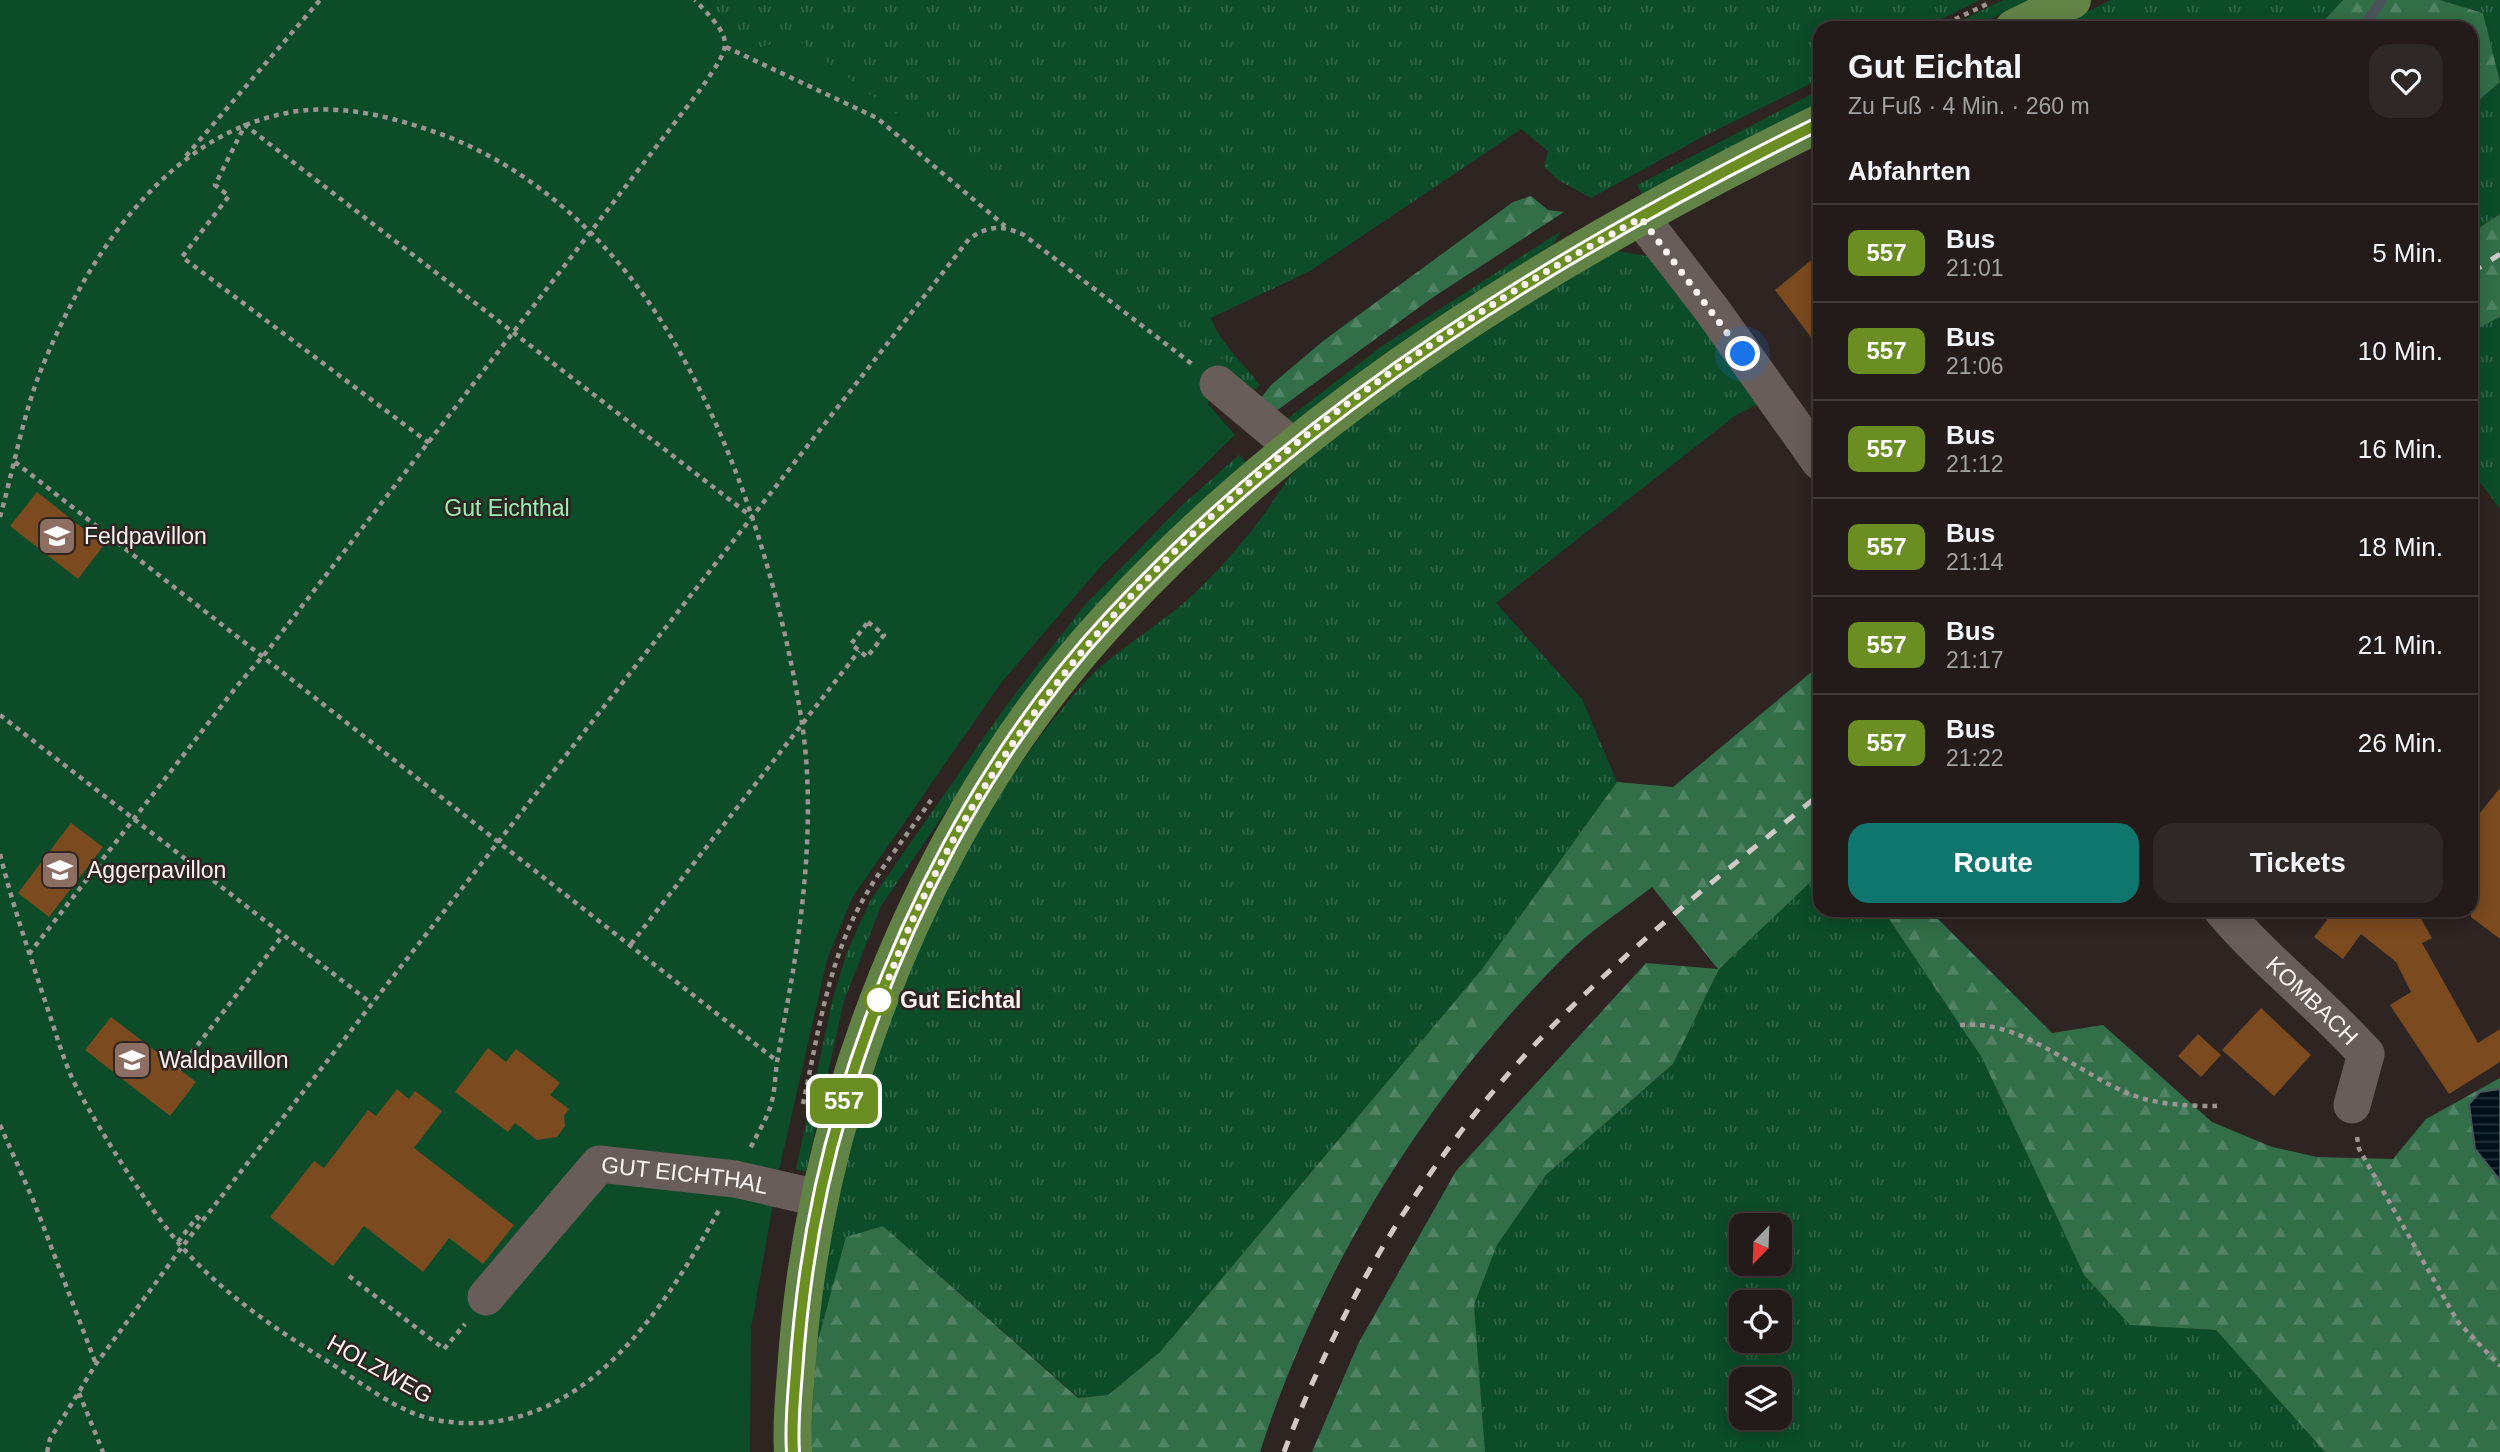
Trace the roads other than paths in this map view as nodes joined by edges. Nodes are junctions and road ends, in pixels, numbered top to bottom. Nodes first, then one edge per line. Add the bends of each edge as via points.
1 (2072, 0) edge
2 (2028, 21) edge
3 (1813, 127) edge
4 (1641, 218) junction
5 (1218, 384) road end
6 (1293, 447) junction
7 (1813, 452) edge
8 (2228, 917) edge
9 (2352, 1105) road end
10 (818, 1198) junction
11 (486, 1297) road end
12 (793, 1452) edge

1 - 2 main road
3 - 4 main road
4 - 6 main road via 1463,324
4 - 7 street
5 - 6 street
6 - 10 main road via 1227,503 1109,619 993,773 949,847 889,974 855,1067
8 - 9 street, KOMBACH via 2366,1054
10 - 11 street, GUT EICHTHAL via 729,1190 599,1164
10 - 12 main road via 800,1298

